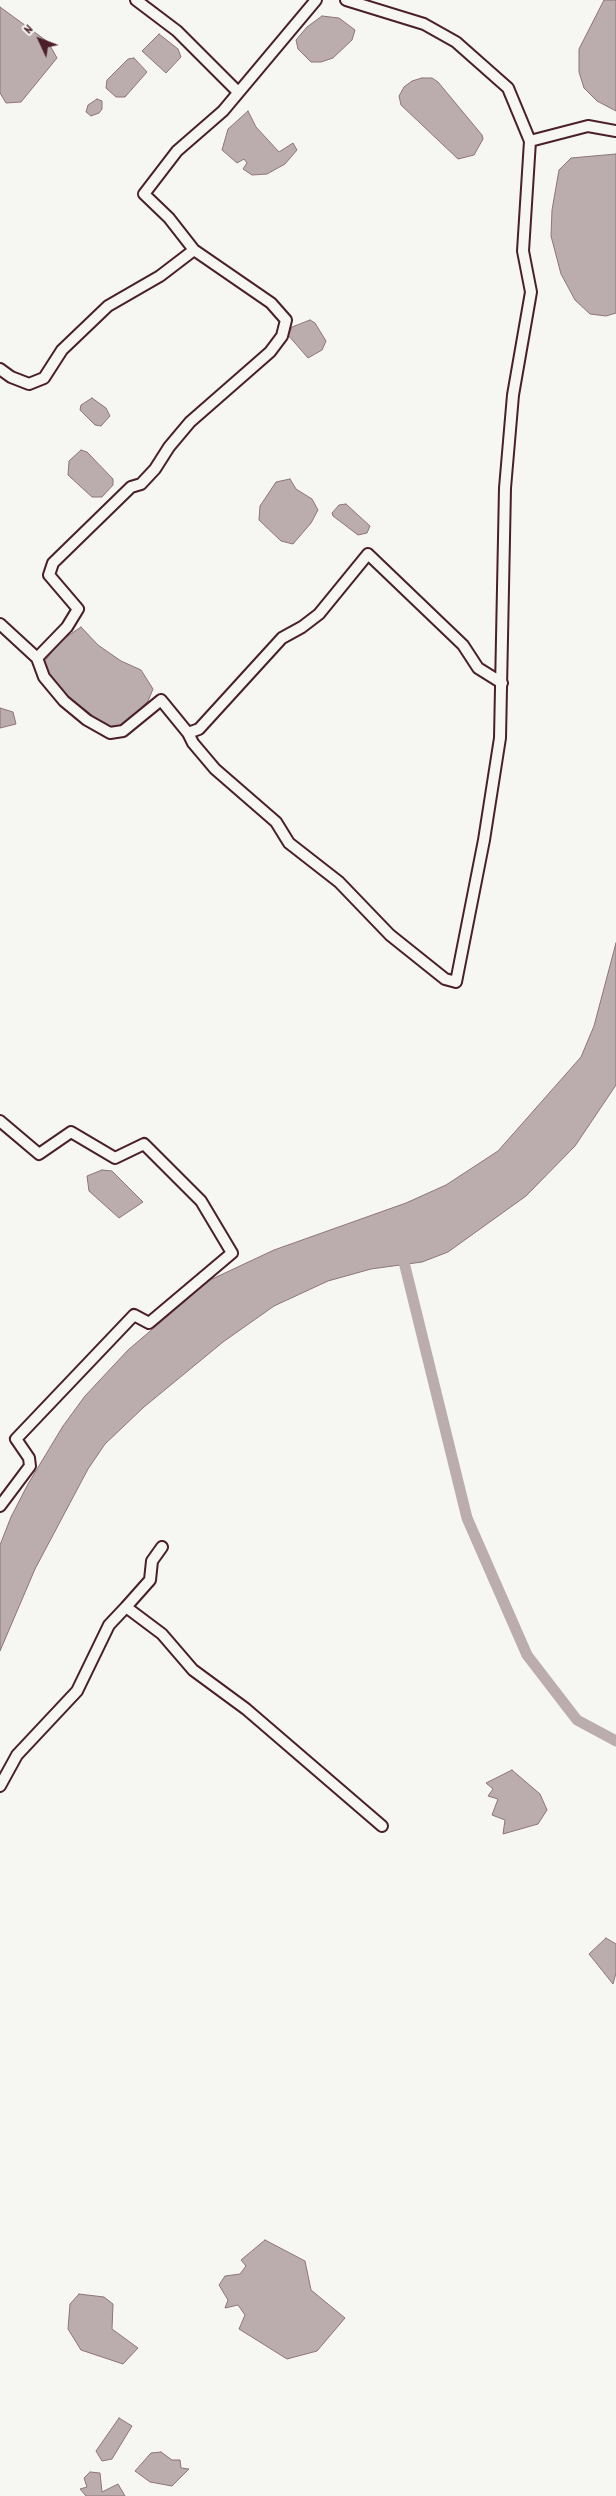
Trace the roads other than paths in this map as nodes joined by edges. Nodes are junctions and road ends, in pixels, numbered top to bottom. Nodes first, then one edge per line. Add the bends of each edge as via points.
1 (136, 0) edge
2 (316, 0) edge
3 (346, 0) edge
4 (238, 92) junction
5 (616, 131) edge
6 (530, 141) junction
7 (194, 250) junction
8 (0, 370) edge
9 (0, 624) edge
10 (37, 658) junction
11 (502, 682) junction
12 (188, 733) junction
13 (0, 1121) edge
14 (0, 1506) edge
15 (162, 1547) dead end
16 (126, 1607) junction
17 (0, 1786) edge
18 (382, 1826) dead end

1 - 4 street via 178,31
2 - 4 street
3 - 6 street via 424,24 456,42 508,88
4 - 7 street via 223,111 177,151 144,194 169,218
5 - 6 street via 588,126
6 - 11 street via 523,251 531,292 513,395 506,488
7 - 8 street via 160,276 108,306 62,350 44,378 29,384
7 - 10 street via 271,303 286,320 282,336 270,352 190,422 141,484 131,487 53,564 49,575 78,608 67,626
9 - 10 street
10 - 12 street via 44,677 64,701 110,733 123,731 160,700
11 - 12 street via 478,668 463,645 368,554 319,614 282,638 199,729
11 - 12 street via 500,738 456,982 445,979 390,936 339,882 289,843 276,822 215,769
13 - 14 street via 39,1154 71,1132 115,1158 144,1144 201,1200 232,1253 149,1323 134,1314 16,1439 29,1458 30,1466
15 - 16 street via 152,1561 150,1580
16 - 17 street via 109,1625 77,1691 17,1755
16 - 18 street via 162,1634 193,1670 246,1709

